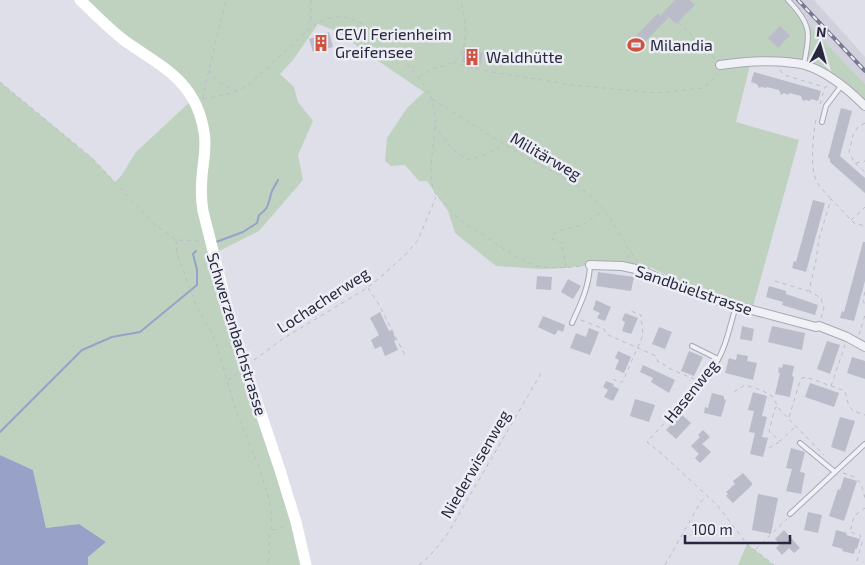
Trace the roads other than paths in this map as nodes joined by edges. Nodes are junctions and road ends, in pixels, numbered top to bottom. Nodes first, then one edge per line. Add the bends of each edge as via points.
1 (80, 0) edge
2 (788, 0) edge
3 (804, 64) junction
4 (720, 65) road end
5 (840, 83) junction
6 (865, 106) edge
7 (822, 122) dead end
8 (590, 265) joint
9 (736, 306) junction
10 (572, 323) dead end
11 (692, 346) dead end
12 (865, 347) edge
13 (718, 359) junction
14 (682, 401) road end
15 (800, 443) dead end
16 (865, 444) edge
17 (836, 471) junction
18 (790, 514) dead end
19 (306, 565) edge

1 - 19 street, Schwerzenbachstrasse via 123,40 176,76 198,99 205,148 201,195 203,211 245,366 275,453
2 - 3 lane via 807,29
3 - 4 street via 751,61
3 - 5 street
5 - 6 street
5 - 7 lane via 826,106
8 - 9 street, Sandbüelstrasse via 640,270
8 - 10 lane via 587,288
9 - 12 street, Sandbüelstrasse via 819,326
9 - 13 lane, Hasenweg
11 - 13 lane
13 - 14 lane, Hasenweg
15 - 17 lane
16 - 17 lane
17 - 18 lane

